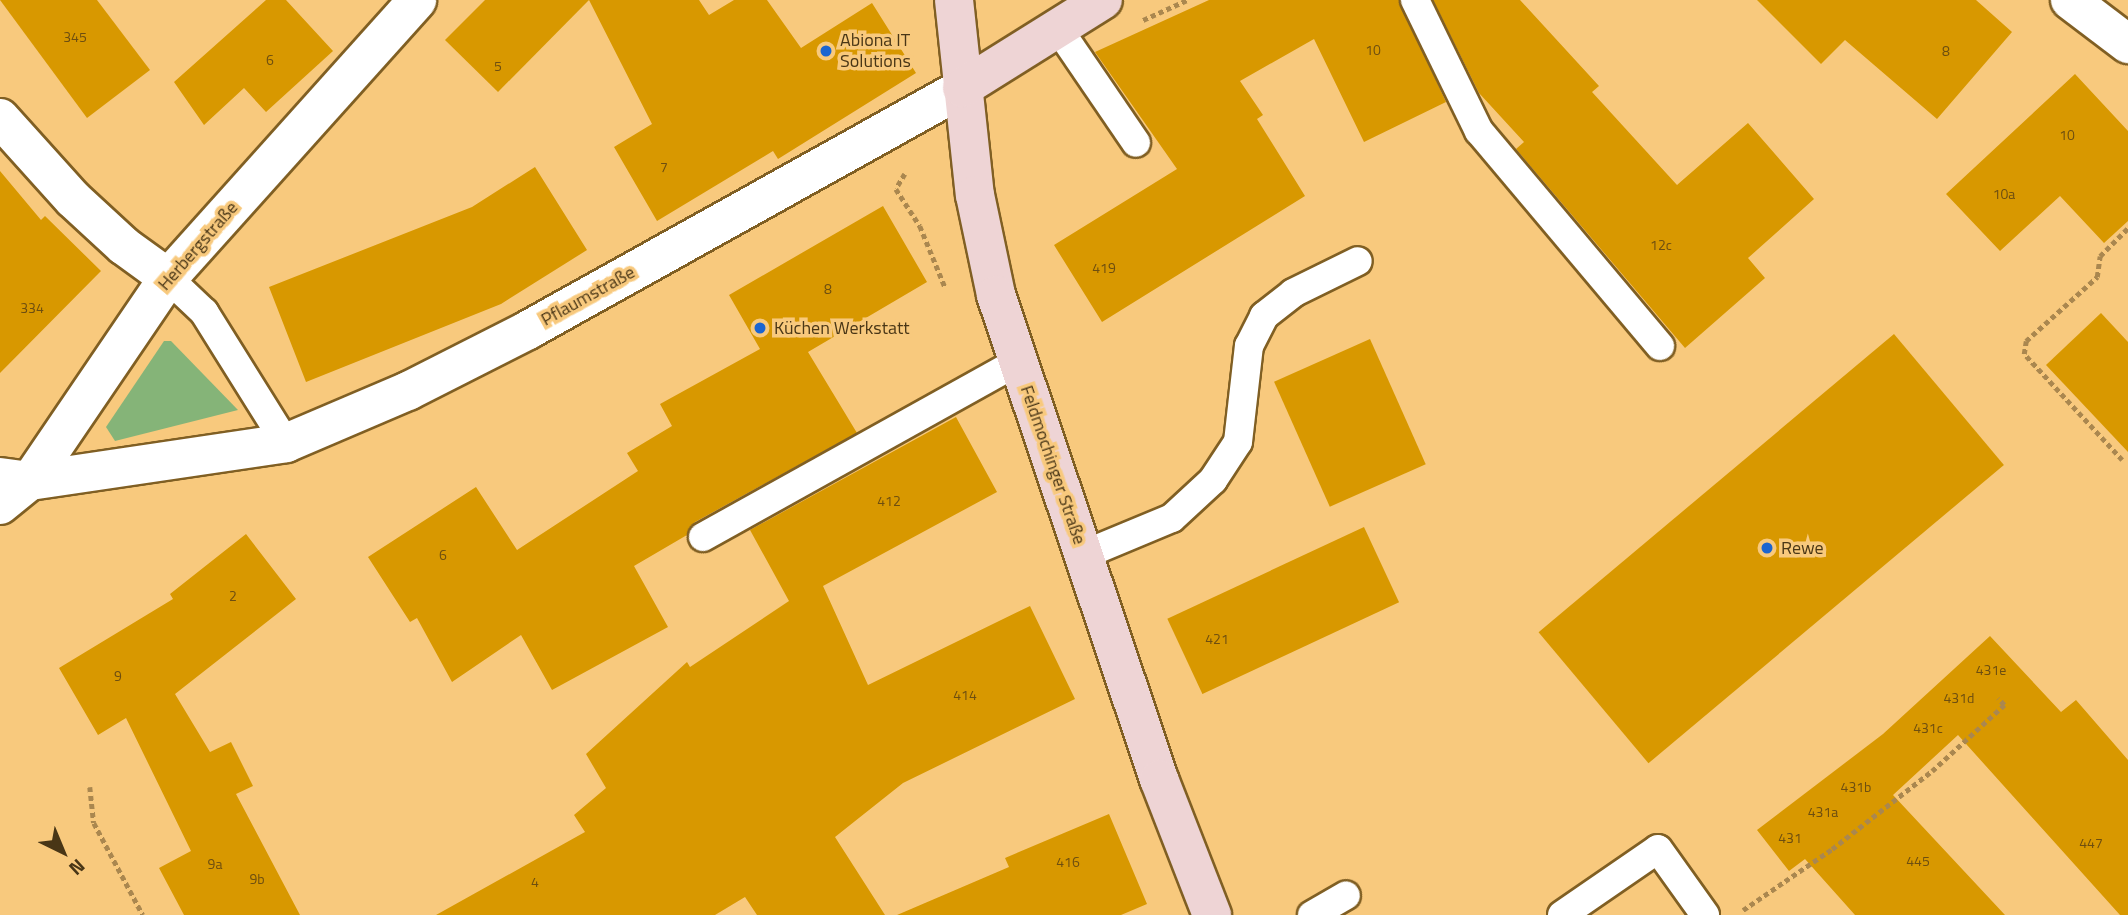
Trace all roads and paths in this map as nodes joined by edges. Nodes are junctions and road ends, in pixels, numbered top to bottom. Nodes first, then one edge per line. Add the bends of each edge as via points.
1 (417, 0) edge
2 (954, 0) edge
3 (1102, 0) edge
4 (1187, 0) edge
5 (1415, 0) edge
6 (2070, 0) edge
7 (1065, 41) junction
8 (2128, 44) edge
9 (962, 89) junction
10 (0, 118) edge
11 (1136, 143) dead end
12 (2128, 228) edge
13 (1358, 261) dead end
14 (168, 278) junction
15 (1660, 346) dead end
16 (1018, 362) junction
17 (286, 443) junction
18 (2122, 460) dead end
19 (15, 479) edge
20 (0, 505) edge
21 (703, 537) dead end
22 (1083, 555) junction
23 (1998, 698) dead end
24 (1968, 726) dead end
25 (1974, 733) junction
26 (1956, 737) dead end
27 (1962, 743) junction
28 (90, 787) dead end
29 (1863, 815) dead end
30 (1867, 822) junction
31 (1828, 842) dead end
32 (1832, 849) junction
33 (1816, 851) dead end
34 (1821, 857) junction
35 (1346, 895) dead end
36 (143, 915) edge
37 (1212, 915) edge
38 (1312, 915) edge
39 (1562, 915) edge
40 (1705, 915) edge
41 (1736, 915) edge

1 - 14 street, Herbergstraße
2 - 9 main road, Feldmochinger Straße
3 - 7 main road, Pflaumstraße
4 - 7 path
5 - 15 lane via 1479,131
6 - 8 street
7 - 9 main road, Pflaumstraße
7 - 11 lane
9 - 16 main road, Feldmochinger Straße via 983,245
9 - 17 street, Pflaumstraße via 528,330 408,391
10 - 14 street via 73,199 124,246
12 - 18 path via 2100,256 2097,276 2025,341 2024,355
13 - 22 lane via 1293,293 1264,316 1249,346 1238,442 1213,480 1172,518
14 - 17 lane via 204,312
14 - 19 street, Herbergstraße
16 - 21 lane
16 - 22 main road, Feldmochinger Straße
17 - 19 street, Pflaumstraße
19 - 20 street, Herbergstraße
22 - 37 main road, Feldmochinger Straße via 1158,779
23 - 25 path via 2004,705
24 - 25 path
25 - 27 path
26 - 27 path
27 - 30 path
28 - 36 path via 94,823
29 - 30 path
30 - 32 path
31 - 32 path
32 - 34 path
33 - 34 path
34 - 41 path
35 - 38 lane
39 - 40 lane via 1658,849

